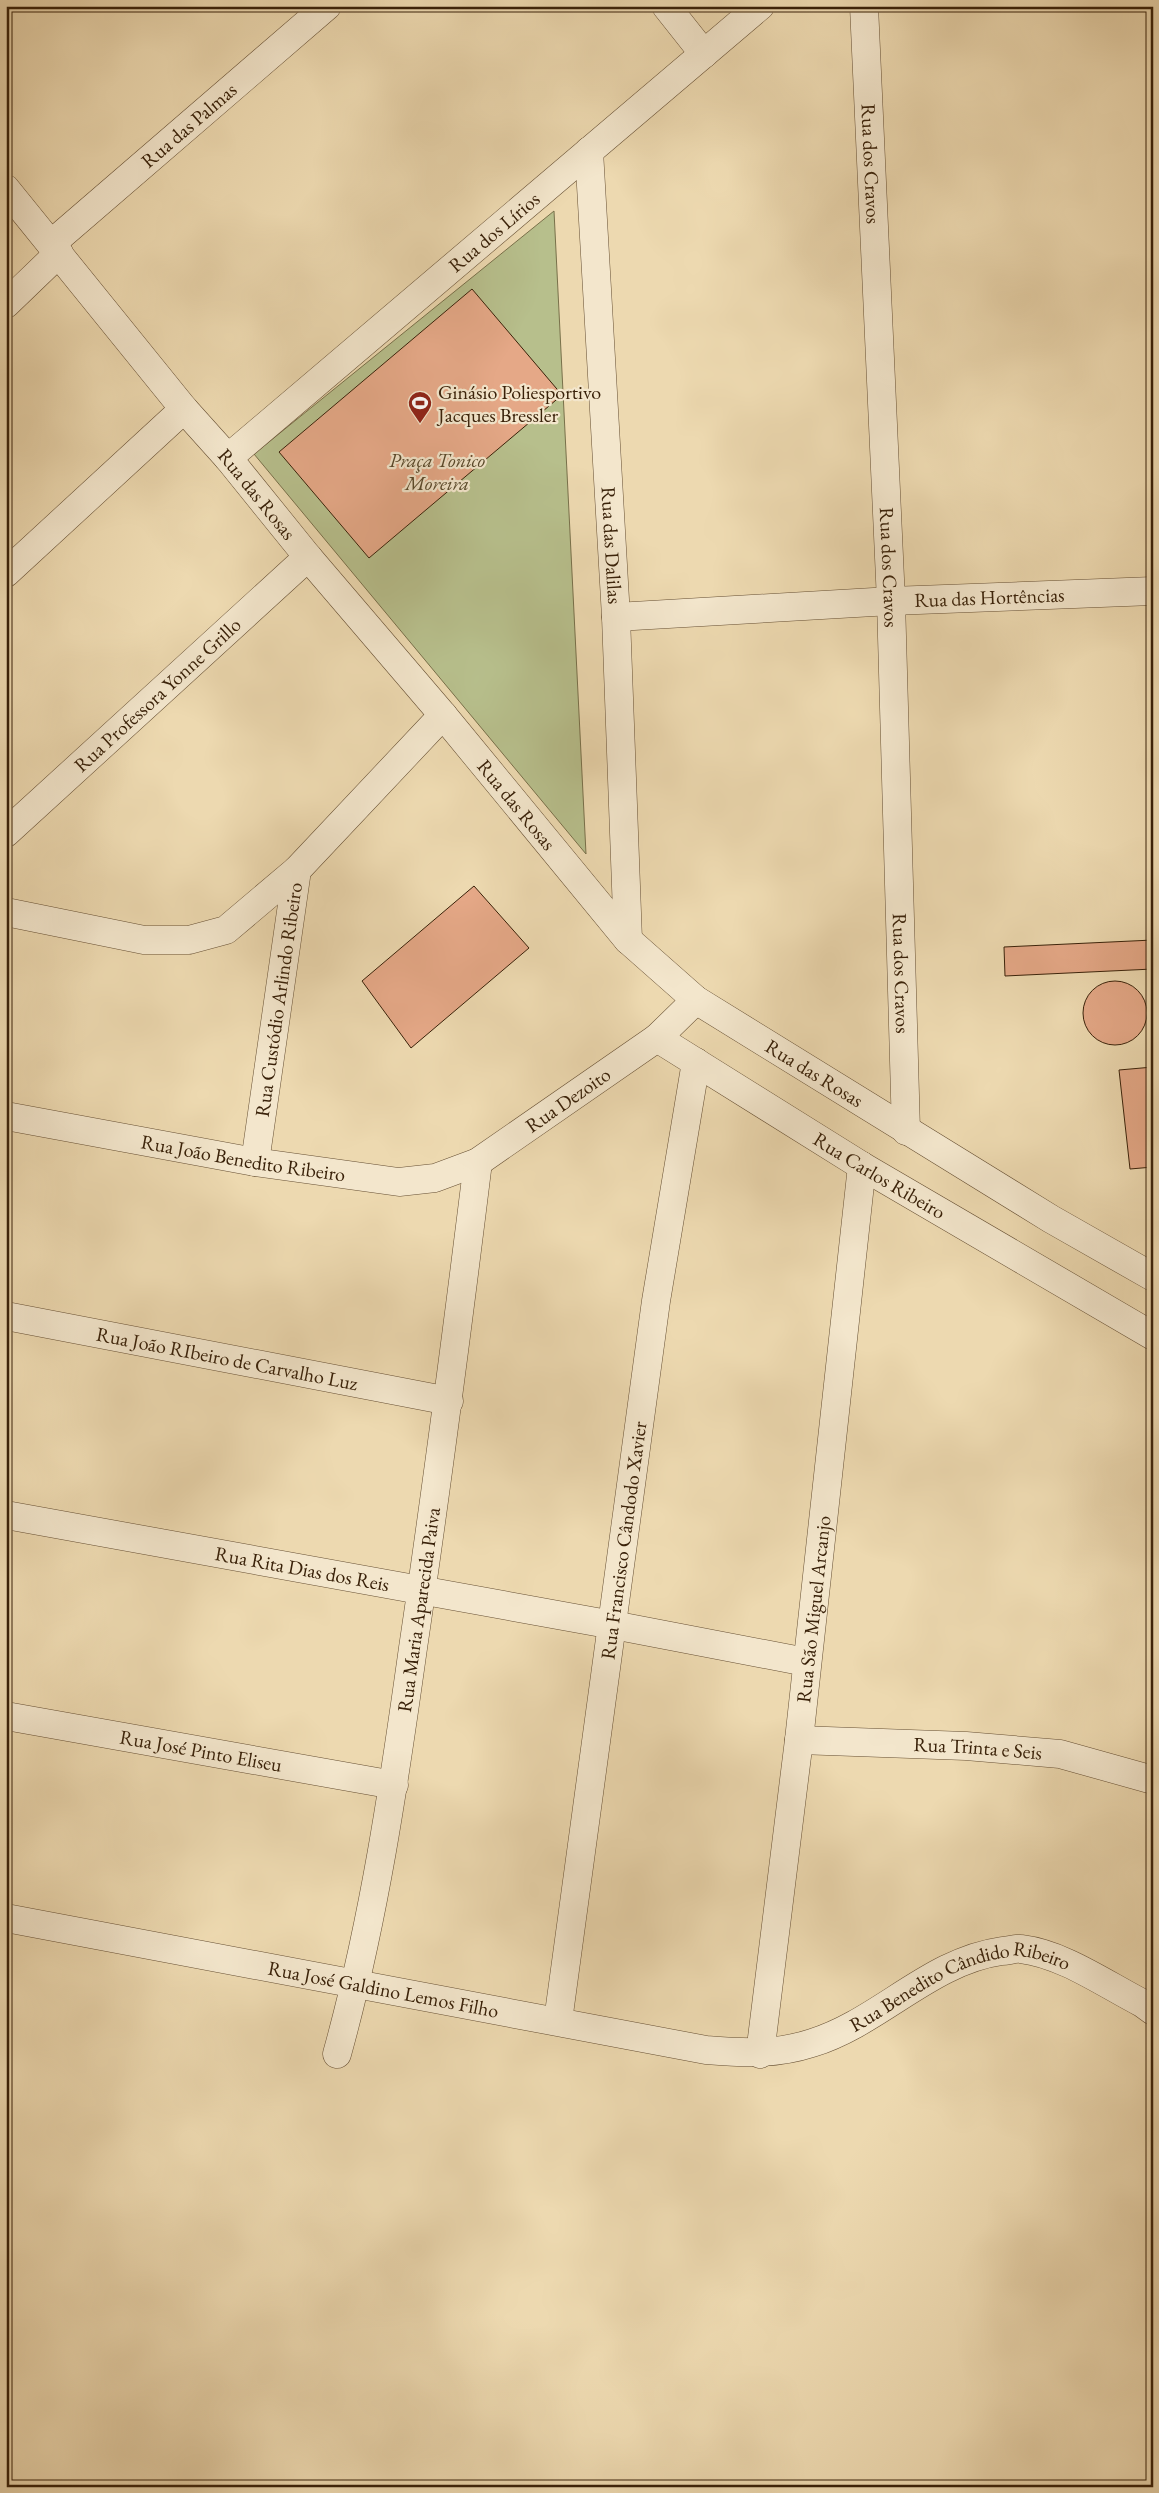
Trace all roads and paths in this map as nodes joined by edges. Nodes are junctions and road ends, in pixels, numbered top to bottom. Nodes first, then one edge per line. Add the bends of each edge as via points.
1 (327, 6) edge
2 (666, 6) edge
3 (760, 6) edge
4 (864, 6) edge
5 (704, 54) junction
6 (590, 151) junction
7 (6, 189) edge
8 (55, 248) junction
9 (6, 304) edge
10 (184, 409) junction
11 (228, 458) junction
12 (308, 557) junction
13 (6, 573) edge
14 (1153, 591) edge
15 (891, 601) junction
16 (616, 616) junction
17 (443, 715) junction
18 (6, 833) edge
19 (297, 870) junction
20 (6, 912) edge
21 (628, 940) junction
22 (696, 1000) junction
23 (656, 1038) junction
24 (696, 1062) junction
25 (6, 1116) edge
26 (906, 1131) junction
27 (255, 1162) junction
28 (478, 1162) junction
29 (862, 1166) junction
30 (1153, 1277) edge
31 (6, 1316) edge
32 (1153, 1336) edge
33 (448, 1401) junction
34 (6, 1515) edge
35 (422, 1591) junction
36 (613, 1625) junction
37 (806, 1662) junction
38 (6, 1716) edge
39 (799, 1740) junction
40 (1153, 1780) edge
41 (394, 1785) junction
42 (6, 1918) edge
43 (356, 1985) junction
44 (1149, 2002) edge
45 (558, 2021) junction
46 (337, 2054) dead end
47 (760, 2054) junction

1 - 8 street, Rua das Palmas
2 - 5 street
3 - 5 street, Rua dos Lírios
4 - 15 street, Rua dos Cravos
5 - 6 street, Rua dos Lírios
6 - 11 street, Rua dos Lírios
6 - 16 street, Rua das Dalilas
7 - 8 street, Rua das Rosas
8 - 9 street, Rua das Palmas
8 - 10 street, Rua das Rosas
10 - 11 street, Rua das Rosas
10 - 13 street
11 - 12 street, Rua das Rosas
12 - 17 street, Rua das Rosas
12 - 18 street, Rua Professora Yonne Grillo
14 - 15 street, Rua das Hortências
15 - 16 street, Rua das Hortências
15 - 26 street, Rua dos Cravos
16 - 21 street, Rua das Dalilas
17 - 19 street, Rua Custódio Arlindo Ribeiro
17 - 21 street, Rua das Rosas
19 - 20 street via 226,930 189,940 144,940
19 - 27 street, Rua Custódio Arlindo Ribeiro
21 - 22 street, Rua das Rosas
22 - 23 street
22 - 26 street, Rua das Rosas
23 - 24 street, Rua Carlos Ribeiro
23 - 28 street, Rua Dezoito
24 - 29 street, Rua Carlos Ribeiro
24 - 36 street, Rua Francisco Cândodo Xavier via 656,1301
25 - 27 street, Rua João Benedito Ribeiro
26 - 30 street, Rua das Rosas
27 - 28 street, Rua João Benedito Ribeiro via 399,1182 435,1178
28 - 33 street, Rua Maria Aparecida Paiva
29 - 32 street, Rua Carlos Ribeiro
29 - 37 street, Rua São Miguel Arcanjo
31 - 33 street, Rua João RIbeiro de Carvalho Luz
33 - 35 street, Rua Maria Aparecida Paiva
34 - 35 street, Rua Rita Dias dos Reis
35 - 36 street, Rua Rita Dias dos Reis
35 - 41 street, Rua Maria Aparecida Paiva
36 - 37 street, Rua Rita Dias dos Reis
36 - 45 street, Rua Francisco Cândodo Xavier
37 - 39 street, Rua São Miguel Arcanjo
38 - 41 street, Rua José Pinto Eliseu
39 - 40 street, Rua Trinta e Seis via 966,1746 1060,1754
39 - 47 street, Rua São Miguel Arcanjo
41 - 43 street, Rua Maria Aparecida Paiva
42 - 43 street, Rua José Galdino Lemos Filho
43 - 45 street, Rua José Galdino Lemos Filho
43 - 46 street, Rua Maria Aparecida Paiva
44 - 47 street, Rua Benedito Cândido Ribeiro via 1059,1960 1020,1949 1011,1950 986,1954 938,1972 854,2025 812,2044
45 - 47 street, Rua José Galdino Lemos Filho via 706,2050

